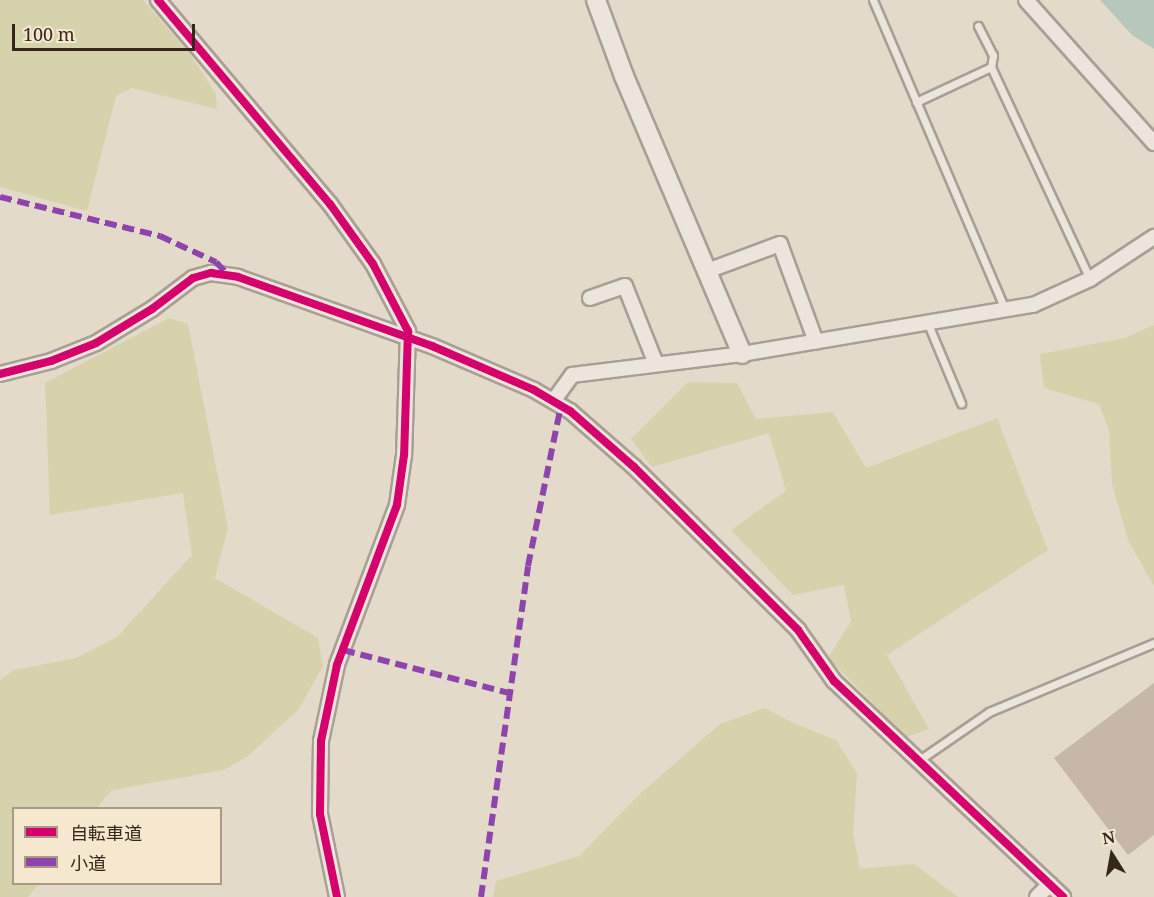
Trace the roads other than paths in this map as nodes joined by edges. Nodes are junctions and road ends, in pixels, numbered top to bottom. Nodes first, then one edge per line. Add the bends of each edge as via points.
1 (158, 0) edge
2 (596, 0) edge
3 (873, 0) edge
4 (1026, 0) edge
5 (978, 26) dead end
6 (991, 67) junction
7 (916, 102) junction
8 (1154, 143) edge
9 (1154, 237) edge
10 (707, 271) junction
11 (1090, 279) junction
12 (590, 298) dead end
13 (1006, 312) junction
14 (928, 324) junction
15 (409, 339) junction
16 (816, 342) junction
17 (742, 354) junction
18 (656, 364) junction
19 (0, 374) edge
20 (554, 400) junction
21 (962, 403) dead end
22 (1154, 643) edge
23 (918, 761) junction
24 (1050, 884) junction
25 (337, 897) edge
26 (1037, 897) edge
27 (1063, 897) edge

1 - 15 street via 330,204 390,293
2 - 10 street
3 - 7 lane
4 - 8 street
5 - 6 lane via 993,55
6 - 7 lane
6 - 11 lane
7 - 13 lane
9 - 11 street
10 - 16 street via 780,244
10 - 17 street
11 - 13 street via 1053,298
12 - 18 street via 624,286
13 - 14 street
14 - 16 street
14 - 21 lane
15 - 19 street via 238,277 211,273 193,278 96,343 51,361
15 - 20 street via 477,364
15 - 25 street via 404,455 397,505 337,665 321,741 320,814
16 - 17 street
17 - 18 street
18 - 20 street via 572,375
20 - 23 street via 599,434 681,513 798,630 834,681
22 - 23 lane via 989,711
23 - 24 street
24 - 26 street
24 - 27 street

